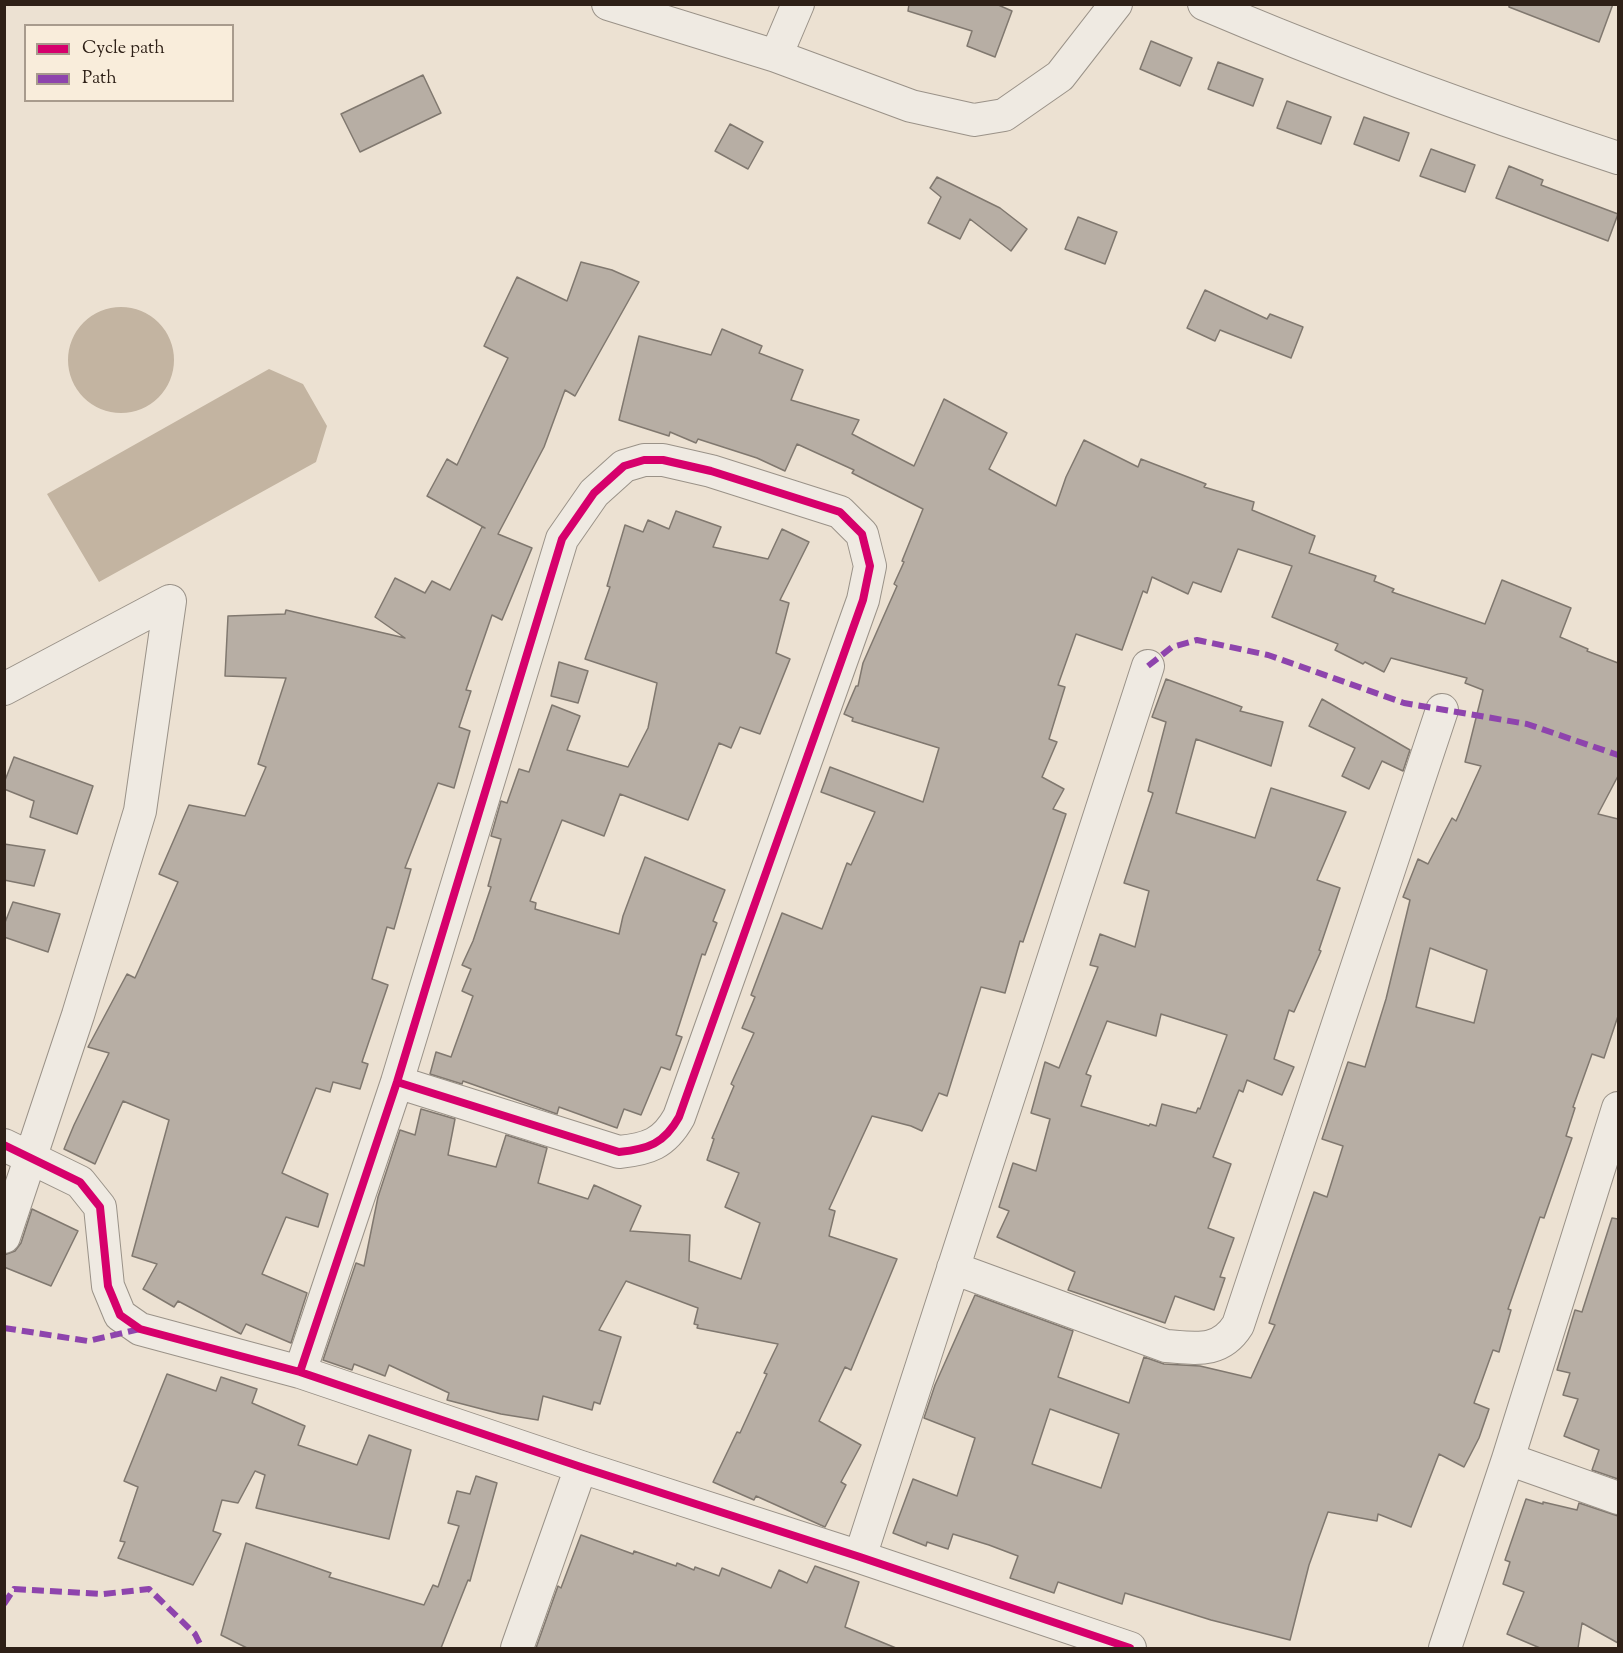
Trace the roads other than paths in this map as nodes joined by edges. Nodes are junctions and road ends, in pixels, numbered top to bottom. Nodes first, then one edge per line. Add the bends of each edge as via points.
1 (608, 4) edge
2 (798, 4) edge
3 (1116, 4) edge
4 (1204, 4) edge
5 (776, 56) junction
6 (1618, 158) edge
7 (1148, 666) dead end
8 (4, 689) edge
9 (1442, 710) dead end
10 (397, 1082) junction
11 (1618, 1108) edge
12 (17, 1151) edge
13 (4, 1237) edge
14 (953, 1268) junction
15 (300, 1372) junction
16 (1508, 1459) junction
17 (580, 1467) junction
18 (1618, 1497) edge
19 (860, 1557) junction
20 (518, 1648) edge
21 (1130, 1648) edge
22 (1445, 1648) edge

1 - 5 street
2 - 5 street
3 - 5 street via 1060,76 1004,115 974,120 911,106
4 - 6 street via 1446,100
7 - 14 street
8 - 12 street via 170,601 140,811 78,1015
9 - 14 street via 1238,1325 1231,1336 1216,1346 1166,1346
10 - 10 street via 562,539 594,493 624,466 663,460 840,512 862,534 870,566 863,600 671,1132 639,1150 618,1152
10 - 15 street
11 - 16 street
12 - 13 street
12 - 15 street via 80,1182 100,1207 108,1286 120,1315 140,1329
14 - 19 street
15 - 17 street
16 - 18 street
16 - 22 street
17 - 19 street
17 - 20 street
19 - 21 street

